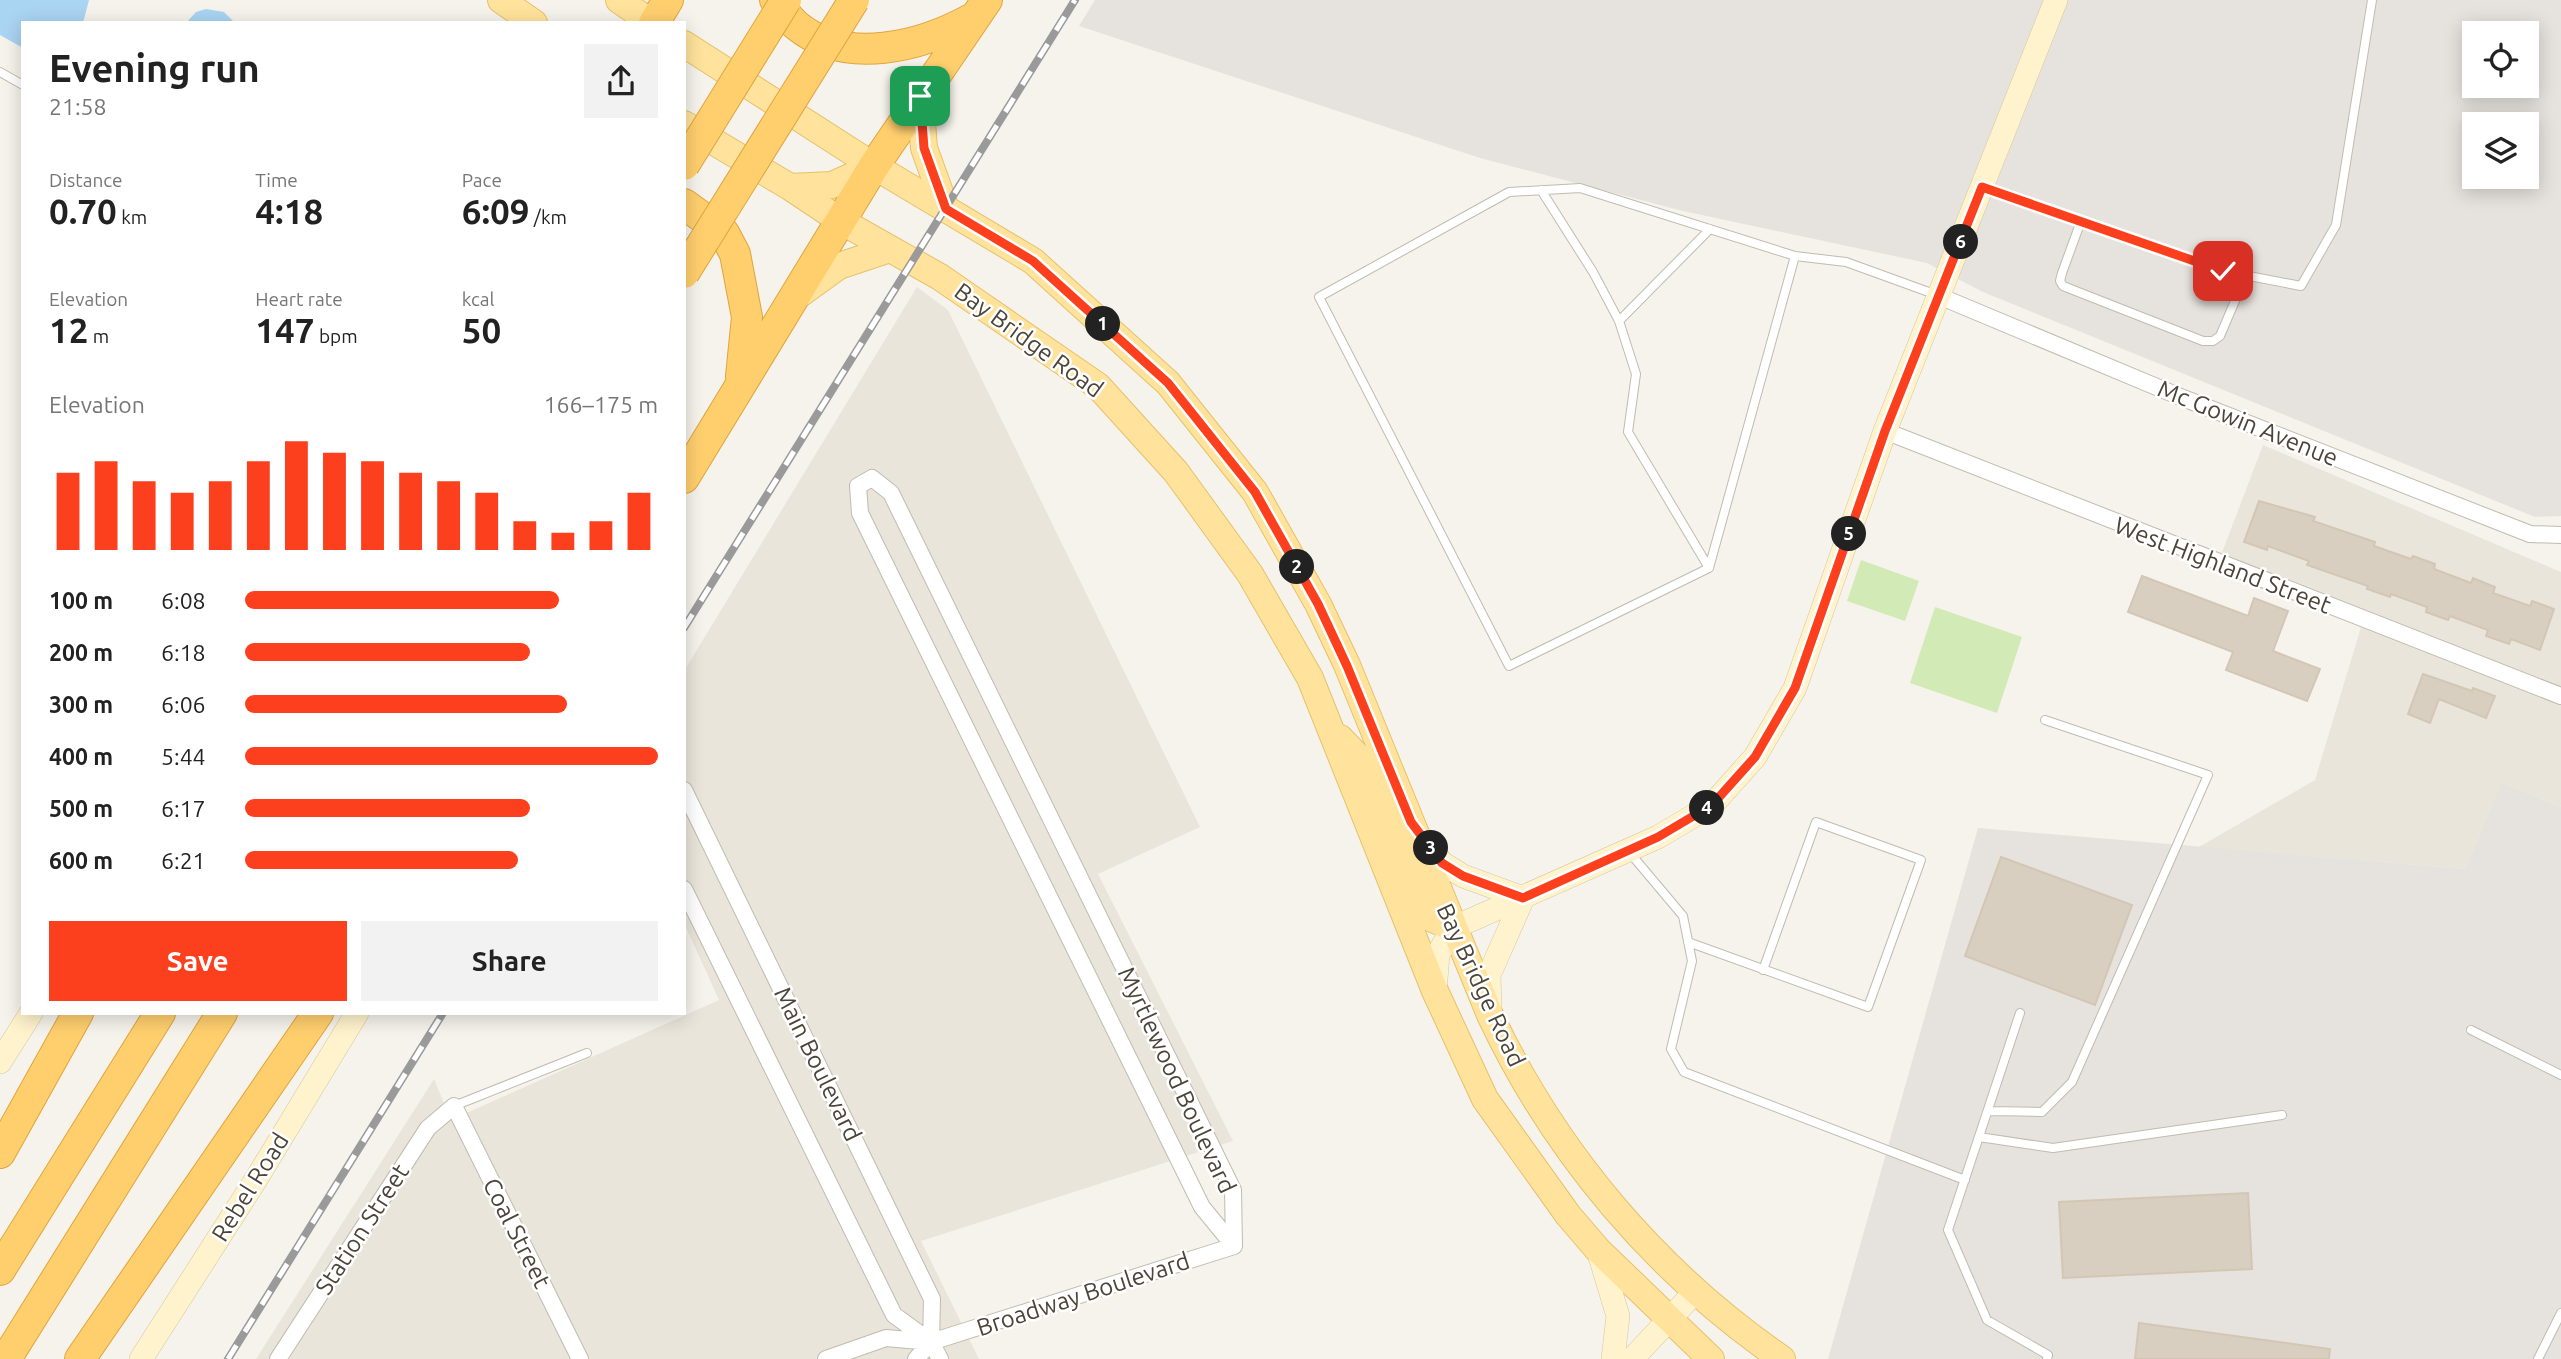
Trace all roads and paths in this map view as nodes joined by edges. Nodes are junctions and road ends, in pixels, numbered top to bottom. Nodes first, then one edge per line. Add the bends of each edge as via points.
1 (619, 0) edge
2 (668, 0) edge
3 (775, 0) edge
4 (786, 0) edge
5 (854, 0) edge
6 (2056, 0) edge
7 (2372, 0) edge
8 (982, 8) edge
9 (511, 10) edge
10 (530, 21) edge
11 (650, 21) edge
12 (654, 21) edge
13 (686, 45) edge
14 (0, 72) edge
15 (21, 84) edge
16 (920, 96) junction
17 (686, 125) edge
18 (686, 162) edge
19 (874, 166) junction
20 (790, 187) junction
21 (1982, 187) junction
22 (1541, 190) junction
23 (686, 205) edge
24 (946, 209) junction
25 (841, 221) junction
26 (2081, 221) junction
27 (1710, 229) junction
28 (890, 249) junction
29 (1795, 256) junction
30 (686, 270) edge
31 (2246, 275) junction
32 (1940, 296) junction
33 (792, 300) junction
34 (1619, 321) junction
35 (740, 386) junction
36 (1885, 431) junction
37 (686, 475) edge
38 (2561, 535) edge
39 (1709, 568) junction
40 (2561, 696) edge
41 (2045, 720) dead end
42 (1329, 727) junction
43 (686, 794) edge
44 (1411, 822) junction
45 (1628, 851) junction
46 (686, 892) edge
47 (1523, 898) junction
48 (1453, 928) junction
49 (1688, 942) junction
50 (1763, 970) junction
51 (1435, 991) junction
52 (2020, 1013) dead end
53 (30, 1015) edge
54 (77, 1015) edge
55 (159, 1015) edge
56 (221, 1015) edge
57 (317, 1015) edge
58 (356, 1015) edge
59 (1490, 1015) junction
60 (2470, 1030) dead end
61 (587, 1052) dead end
62 (0, 1062) edge
63 (2561, 1075) edge
64 (454, 1107) junction
65 (1988, 1111) junction
66 (2282, 1115) dead end
67 (1979, 1137) junction
68 (0, 1153) edge
69 (1965, 1180) junction
70 (1234, 1246) junction
71 (1598, 1250) junction
72 (0, 1270) edge
73 (1695, 1292) junction
74 (2561, 1313) edge
75 (1668, 1320) junction
76 (932, 1342) junction
77 (6, 1359) edge
78 (80, 1359) edge
79 (141, 1359) edge
80 (278, 1359) edge
81 (580, 1359) edge
82 (827, 1359) edge
83 (916, 1359) edge
84 (940, 1359) edge
85 (1613, 1359) edge
86 (1632, 1359) edge
87 (1711, 1359) edge
88 (1782, 1359) edge
89 (2048, 1359) edge
90 (2538, 1359) edge

1 - 11 main road
2 - 12 highway
3 - 8 highway via 795,25 814,36 871,48 935,36
4 - 18 highway, bridge
5 - 30 highway, bridge
6 - 21 street
7 - 31 lane via 2336,225 2301,286
8 - 16 highway
9 - 10 main road
13 - 19 main road, Bay Bridge Road
14 - 15 lane
16 - 19 highway
16 - 24 main road via 924,148
17 - 20 main road, Bay Bridge Road
19 - 20 main road via 832,185
19 - 24 main road, Bay Bridge Road
19 - 25 highway
20 - 25 main road, Bay Bridge Road
21 - 26 lane
21 - 32 street
22 - 27 lane via 1580,188
22 - 34 lane
22 - 39 lane via 1509,192 1319,297 1509,666
23 - 35 highway via 724,233 735,254 747,317
24 - 44 main road, Bay Bridge Road via 1033,261 1168,383 1255,492 1342,653
25 - 28 main road, Bay Bridge Road
25 - 33 highway
26 - 31 lane
26 - 31 lane via 2062,273 2063,286 2203,341 2220,336
27 - 29 lane
27 - 34 lane
28 - 33 main road via 839,266
28 - 42 main road, Bay Bridge Road via 940,277 1098,386 1176,472 1250,574 1310,678
29 - 32 lane via 1846,262
29 - 39 lane
32 - 36 street
32 - 38 street, Mc Gowin Avenue via 2183,398 2530,534
33 - 35 highway
34 - 39 lane via 1636,374 1628,432
35 - 37 highway
36 - 40 street, West Highland Street
36 - 45 street via 1795,688 1755,757 1712,805
41 - 65 lane via 2207,775 2072,1082 2042,1112
42 - 48 main road via 1363,763 1428,917
42 - 51 main road, Bay Bridge Road
43 - 76 street, Main Boulevard via 932,1299
44 - 47 street via 1442,863 1463,876
44 - 48 main road, Bay Bridge Road
45 - 47 street
45 - 49 lane via 1683,916
46 - 76 street, Main Boulevard via 894,1315
47 - 48 street
47 - 59 street via 1489,975
48 - 51 street via 1438,954
48 - 59 main road, Bay Bridge Road
49 - 50 lane
49 - 69 lane via 1692,961 1671,1049 1684,1072
50 - 50 lane via 1868,1007 1921,860 1816,822
51 - 71 main road, Bay Bridge Road via 1485,1099
52 - 65 lane
53 - 62 street
54 - 68 highway
55 - 72 highway
56 - 77 highway
57 - 78 highway
58 - 79 street, Rebel Road
59 - 73 main road, Bay Bridge Road via 1509,1055 1569,1150 1635,1233
60 - 63 lane
61 - 64 lane
64 - 80 street, Station Street via 428,1128
64 - 81 street, Coal Street
65 - 67 lane
66 - 67 lane via 2053,1148
67 - 69 lane
69 - 89 lane via 1948,1230 1987,1320
70 - 70 street, Myrtlewood Boulevard via 1233,1190 891,493 872,478 858,486 860,513 1202,1207
70 - 76 street, Broadway Boulevard
71 - 75 main road, Bay Bridge Road
71 - 85 street via 1618,1316
73 - 75 street
73 - 88 main road, Bay Bridge Road
74 - 90 lane
75 - 86 street
75 - 87 main road, Bay Bridge Road
76 - 82 street, Broadway Boulevard via 886,1338
76 - 83 street, Broadway Boulevard
76 - 84 street, Main Boulevard

